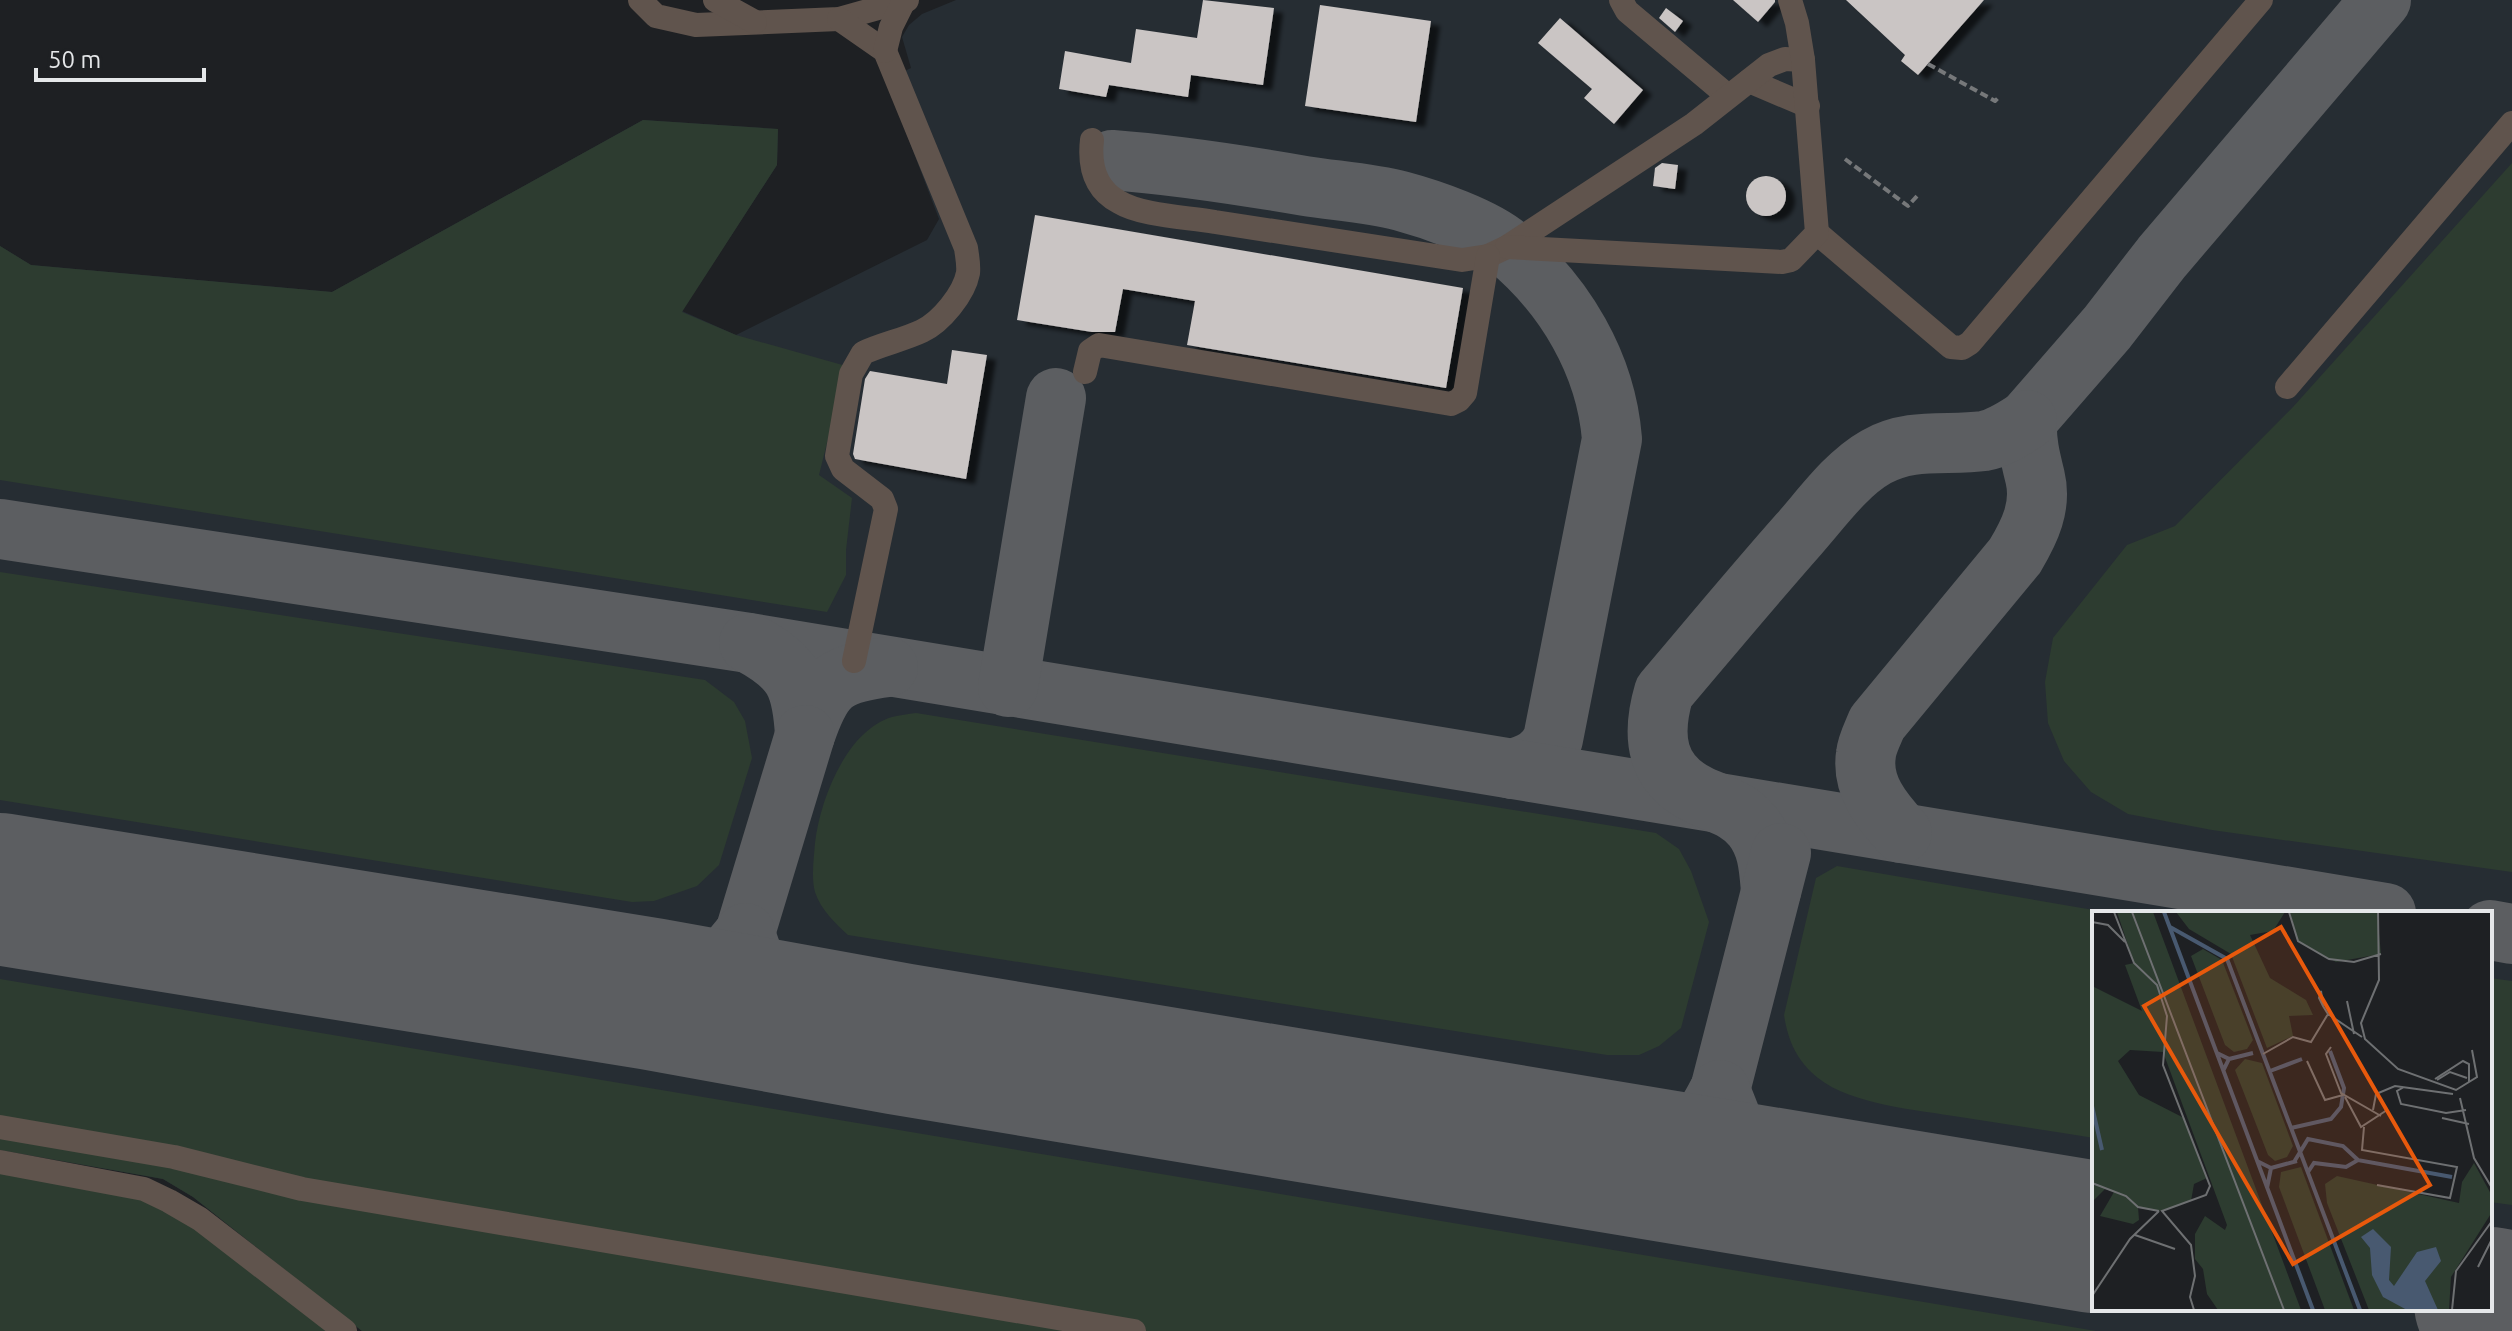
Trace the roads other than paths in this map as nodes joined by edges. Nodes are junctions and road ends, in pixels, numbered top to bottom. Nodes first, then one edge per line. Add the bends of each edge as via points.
1 (640, 0) edge
2 (715, 0) edge
3 (1621, 0) edge
4 (1790, 0) edge
5 (2261, 0) edge
6 (906, 1) edge
7 (839, 19) junction
8 (757, 23) junction
9 (885, 51) junction
10 (1803, 60) junction
11 (1749, 81) junction
12 (1728, 96) junction
13 (1808, 106) junction
14 (2512, 123) edge
15 (1092, 140) dead end
16 (1817, 233) junction
17 (1497, 251) junction
18 (1085, 372) dead end
19 (2287, 387) dead end
20 (854, 661) dead end
21 (0, 1127) edge
22 (0, 1162) edge
23 (345, 1331) edge
24 (1134, 1331) edge

1 - 8 street via 656,16 679,22
2 - 8 street
3 - 12 street via 1627,11
4 - 10 street
5 - 16 street via 1962,348 1951,347
6 - 7 street
6 - 9 street
7 - 8 street
7 - 9 street
9 - 20 street via 966,248 968,275 926,330 863,353 851,374 837,456 843,469 882,499 886,509
10 - 11 street via 1769,65
10 - 13 street
11 - 12 street
11 - 13 street
12 - 17 street via 1665,145
13 - 16 street
14 - 19 street
15 - 17 street via 1097,181 1122,204 1462,260
16 - 17 street via 1791,260 1782,262
17 - 18 street via 1465,393 1451,404 1099,345 1090,351
21 - 24 street via 174,1157 302,1189
22 - 23 street via 144,1189 169,1201

